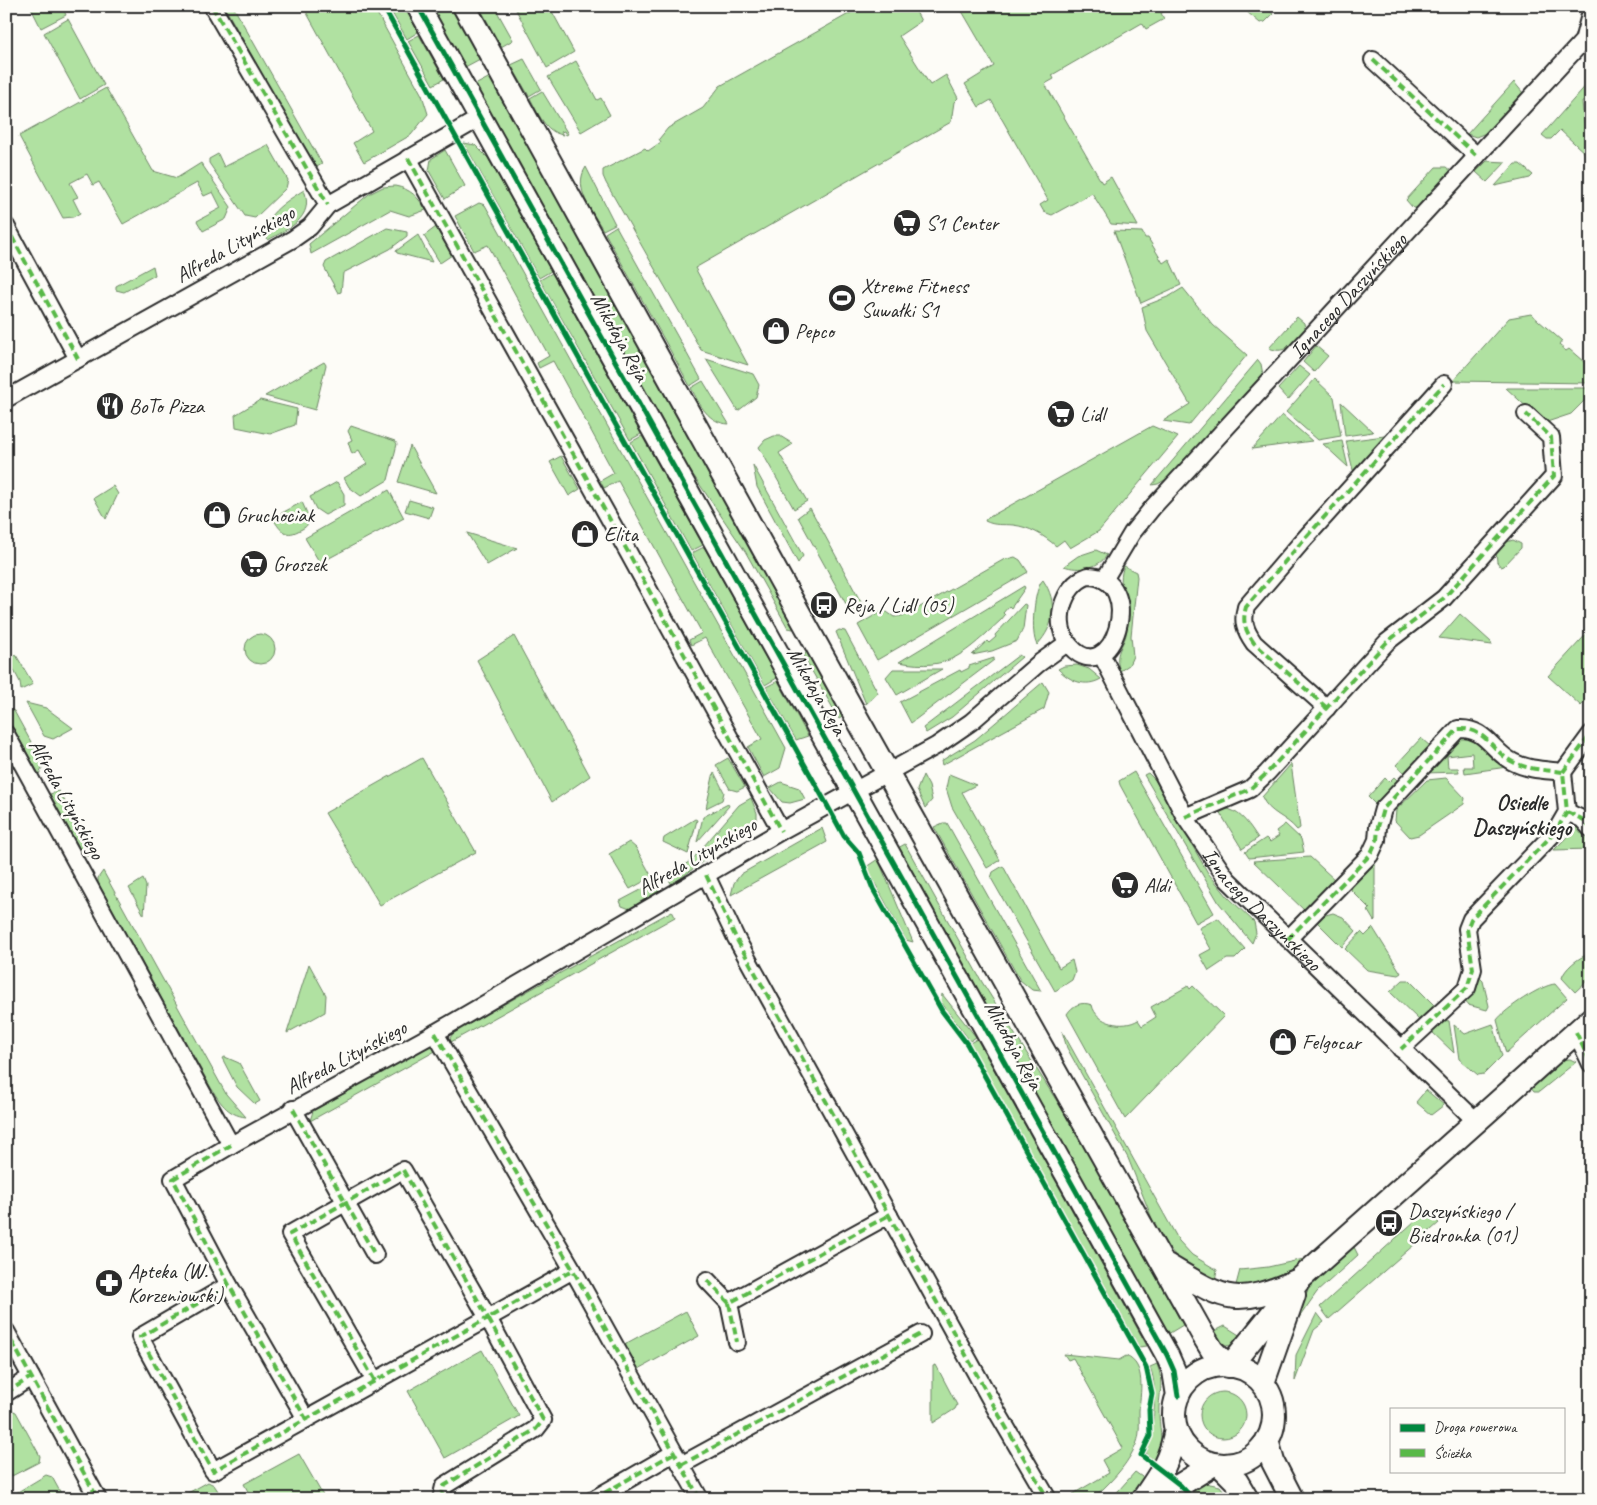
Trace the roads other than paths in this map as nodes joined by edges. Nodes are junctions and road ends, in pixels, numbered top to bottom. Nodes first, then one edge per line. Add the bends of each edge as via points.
1 (212, 6) edge
2 (418, 6) edge
3 (464, 6) edge
4 (1591, 11) edge
5 (1373, 60) dead end
6 (480, 118) junction
7 (1477, 156) junction
8 (408, 158) junction
9 (328, 206) junction
10 (6, 226) edge
11 (78, 359) junction
12 (1444, 384) dead end
13 (6, 399) edge
14 (1526, 414) dead end
15 (1104, 580) junction
16 (1067, 643) junction
17 (1101, 654) junction
18 (1327, 708) junction
19 (1591, 734) edge
20 (9, 745) edge
21 (887, 772) junction
22 (1563, 772) junction
23 (854, 790) junction
24 (1567, 812) junction
25 (1185, 817) junction
26 (1591, 829) edge
27 (780, 831) junction
28 (706, 875) junction
29 (1288, 939) junction
30 (1583, 1026) edge
31 (435, 1033) junction
32 (1402, 1049) junction
33 (1591, 1064) edge
34 (293, 1109) junction
35 (1477, 1122) junction
36 (231, 1145) junction
37 (346, 1202) junction
38 (889, 1215) junction
39 (375, 1255) dead end
40 (1164, 1264) junction
41 (573, 1270) junction
42 (1300, 1279) junction
43 (706, 1280) dead end
44 (230, 1285) junction
45 (729, 1303) junction
46 (488, 1318) junction
47 (6, 1331) edge
48 (921, 1334) dead end
49 (737, 1342) dead end
50 (1229, 1366) junction
51 (31, 1377) junction
52 (375, 1381) junction
53 (1263, 1383) junction
54 (6, 1393) edge
55 (1178, 1396) junction
56 (306, 1419) junction
57 (1176, 1429) junction
58 (1267, 1440) junction
59 (677, 1459) junction
60 (1217, 1464) junction
61 (98, 1499) edge
62 (441, 1499) edge
63 (594, 1499) edge
64 (700, 1499) edge
65 (1048, 1499) edge
66 (1143, 1499) edge
67 (1166, 1499) edge
68 (1247, 1499) edge
69 (1292, 1499) edge

1 - 9 street
2 - 6 street, Mikołaja Reja
3 - 21 street, Mikołaja Reja
4 - 7 street, Ignacego Daszyńskiego via 1583,41
5 - 7 street
6 - 8 street, Alfreda Lityńskiego
6 - 23 street, Mikołaja Reja
7 - 15 street, Ignacego Daszyńskiego via 1153,507 1132,533
8 - 9 street, Alfreda Lityńskiego
8 - 27 street
9 - 11 street, Alfreda Lityńskiego via 310,227 293,239
10 - 11 street
11 - 13 street, Alfreda Lityńskiego
12 - 18 street via 1246,607 1243,618 1245,630 1254,643
14 - 18 street via 1551,437 1554,476 1444,598 1389,640
15 - 16 street via 1088,576 1070,589 1061,617
15 - 17 street via 1115,594 1120,617 1116,636
16 - 17 street via 1082,655
16 - 21 street, Alfreda Lityńskiego via 971,722 936,746
17 - 25 street, Ignacego Daszyńskiego
18 - 25 street via 1250,789
19 - 22 street
20 - 36 street, Alfreda Lityńskiego
21 - 23 street, Alfreda Lityńskiego
21 - 40 street, Mikołaja Reja
22 - 24 street
22 - 29 street via 1533,769 1512,762 1480,734 1469,728 1458,729 1383,809 1377,840 1370,855
23 - 27 street, Alfreda Lityńskiego
23 - 55 street, Mikołaja Reja via 1167,1355 1174,1371
24 - 26 street via 1582,819
24 - 32 street via 1556,831 1471,919 1467,929 1473,969 1466,988
25 - 29 street, Ignacego Daszyńskiego via 1226,879
27 - 28 street, Alfreda Lityńskiego
28 - 31 street, Alfreda Lityńskiego
28 - 38 street via 723,914
29 - 32 street, Ignacego Daszyńskiego
30 - 33 street
30 - 35 street
31 - 34 street, Alfreda Lityńskiego
31 - 41 street
32 - 35 street, Ignacego Daszyńskiego
34 - 36 street, Alfreda Lityńskiego
34 - 37 street
35 - 42 street
36 - 44 street via 173,1179
37 - 39 street
37 - 46 street via 403,1170
37 - 52 street via 290,1234
38 - 45 street
38 - 65 street
40 - 42 street via 1229,1298 1251,1297
40 - 50 street, Mikołaja Reja via 1212,1350
41 - 46 street
41 - 59 street
42 - 50 street
42 - 53 street
43 - 45 street
44 - 56 street
44 - 56 street via 140,1336 213,1471
45 - 49 street
46 - 52 street
46 - 62 street via 543,1420 536,1429 444,1486
47 - 51 street
48 - 59 street
50 - 53 street via 1253,1374
50 - 55 street via 1204,1370 1184,1385
51 - 54 street
51 - 61 street
52 - 56 street
53 - 58 street via 1273,1404 1274,1417
55 - 57 street
57 - 60 street via 1195,1455
57 - 66 street via 1171,1454
58 - 60 street via 1250,1458 1238,1463
58 - 69 street via 1273,1462
59 - 63 street
59 - 64 street
60 - 67 street via 1180,1485
60 - 68 street via 1237,1482

